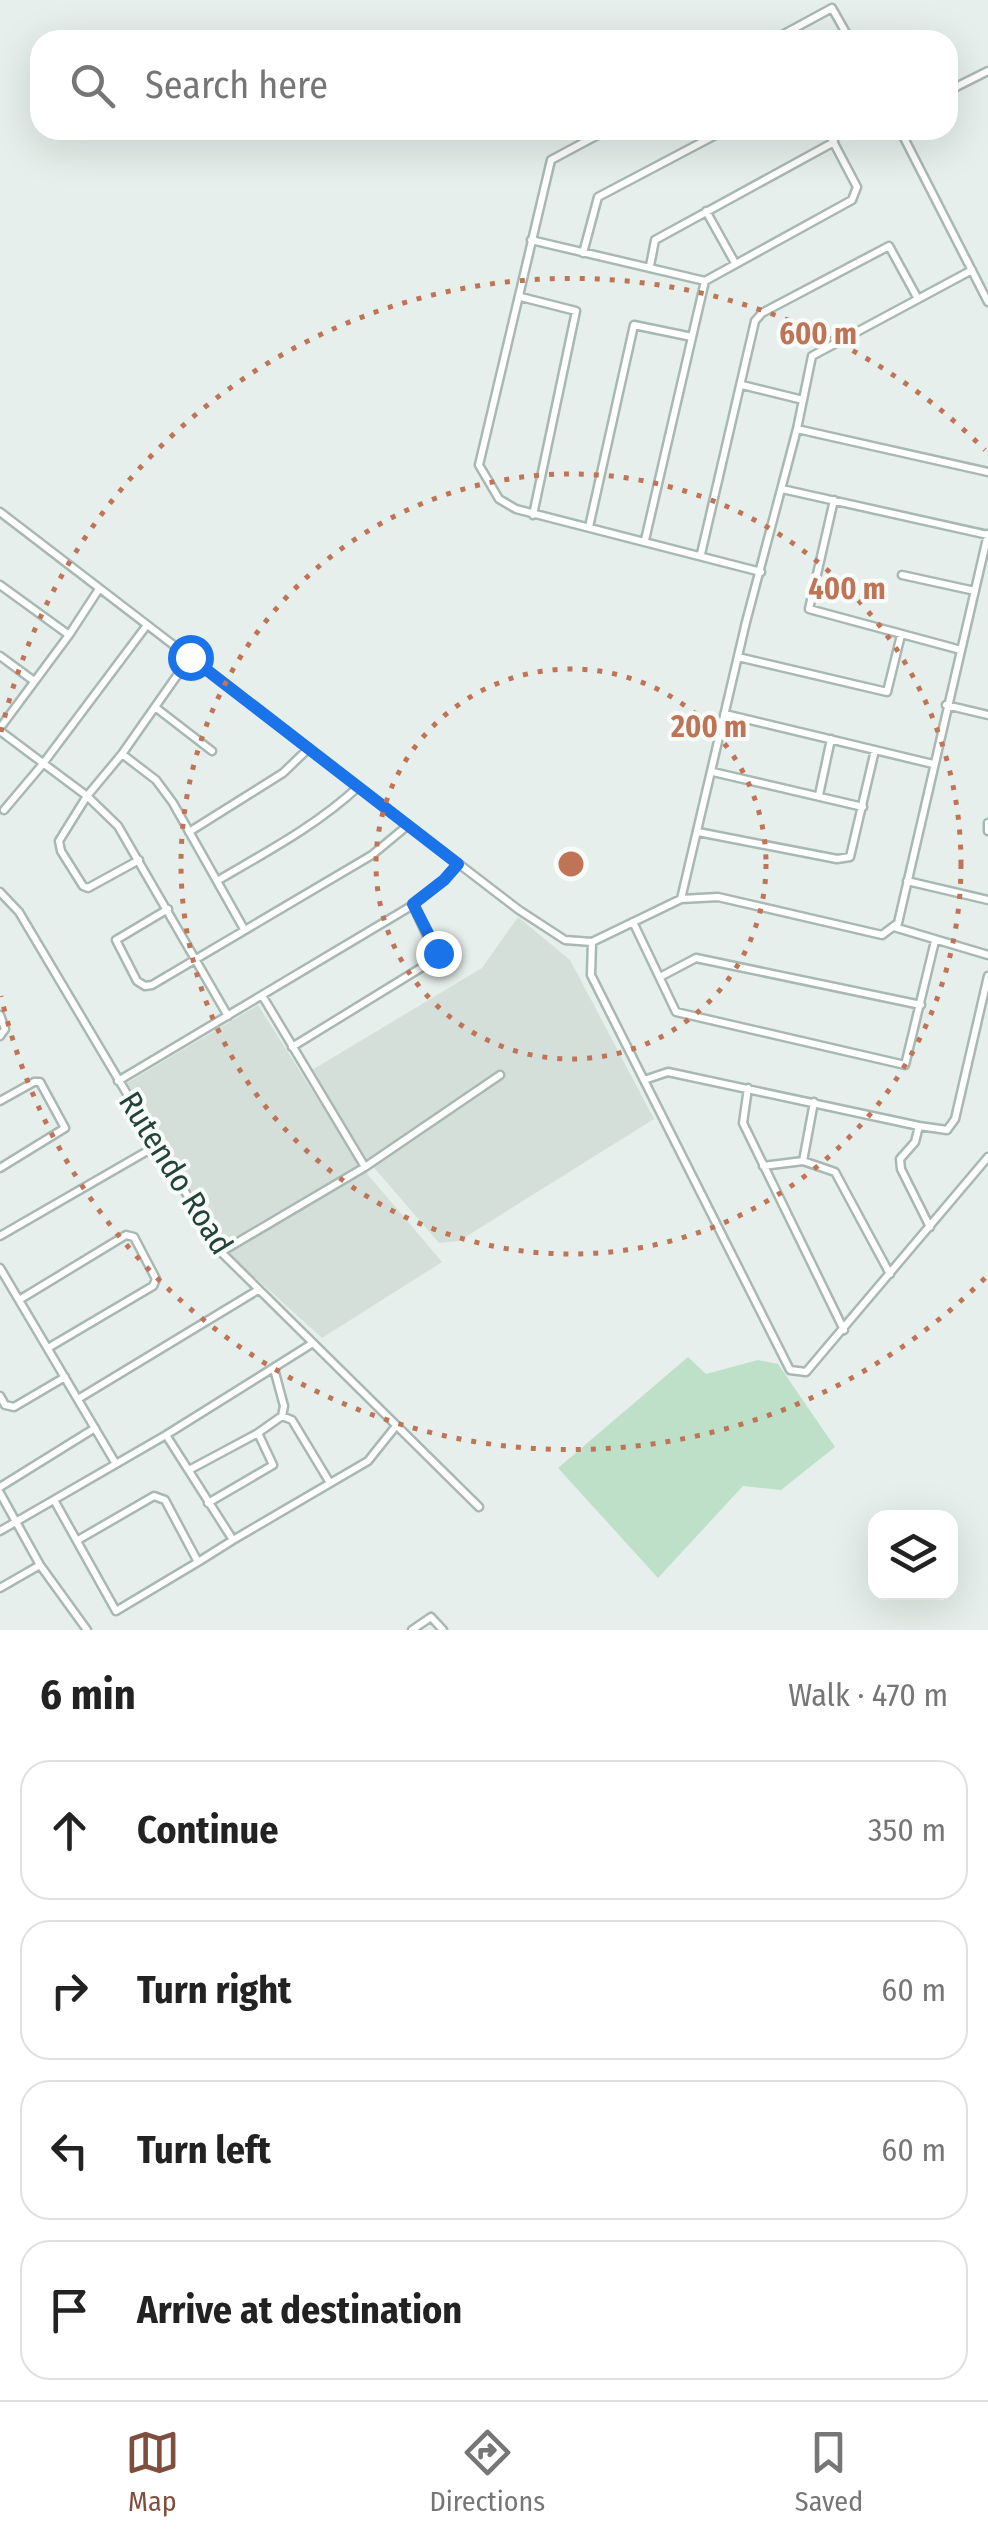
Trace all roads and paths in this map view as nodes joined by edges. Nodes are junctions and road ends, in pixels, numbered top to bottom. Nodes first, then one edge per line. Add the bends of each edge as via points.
1 (792, 30) edge
2 (844, 30) edge
3 (988, 71) edge
4 (958, 86) edge
5 (589, 140) edge
6 (705, 140) edge
7 (905, 140) edge
8 (834, 142) joint
9 (706, 211) junction
10 (532, 240) junction
11 (583, 253) junction
12 (734, 263) junction
13 (650, 266) junction
14 (972, 270) junction
15 (706, 280) junction
16 (521, 296) junction
17 (918, 299) junction
18 (988, 302) edge
19 (692, 337) junction
20 (742, 385) junction
21 (804, 400) junction
22 (797, 429) junction
23 (988, 472) edge
24 (782, 489) junction
25 (834, 500) junction
26 (0, 512) edge
27 (533, 515) junction
28 (589, 527) junction
29 (988, 535) edge
30 (645, 540) junction
31 (701, 554) junction
32 (761, 572) junction
33 (902, 575) dead end
34 (0, 585) edge
35 (98, 588) junction
36 (976, 591) junction
37 (147, 626) junction
38 (901, 634) junction
39 (69, 635) junction
40 (961, 650) junction
41 (0, 656) edge
42 (190, 657) junction
43 (738, 657) junction
44 (34, 682) junction
45 (946, 705) junction
46 (155, 707) junction
47 (726, 714) junction
48 (988, 715) edge
49 (0, 729) edge
50 (830, 738) junction
51 (309, 748) junction
52 (875, 750) junction
53 (212, 751) dead end
54 (122, 754) junction
55 (933, 764) junction
56 (42, 765) junction
57 (713, 772) junction
58 (358, 787) junction
59 (819, 795) junction
60 (87, 796) junction
61 (862, 807) junction
62 (4, 810) dead end
63 (988, 823) edge
64 (407, 826) junction
65 (988, 831) edge
66 (189, 832) junction
67 (698, 832) junction
68 (139, 860) junction
69 (458, 864) junction
70 (217, 881) junction
71 (907, 881) junction
72 (0, 892) edge
73 (10, 899) junction
74 (680, 900) junction
75 (988, 900) edge
76 (0, 904) edge
77 (413, 904) junction
78 (168, 909) junction
79 (632, 922) junction
80 (894, 927) junction
81 (244, 928) junction
82 (935, 941) junction
83 (592, 942) junction
84 (988, 955) edge
85 (197, 959) junction
86 (660, 976) junction
87 (988, 976) edge
88 (263, 997) junction
89 (921, 1005) junction
90 (0, 1015) edge
91 (228, 1016) junction
92 (0, 1036) edge
93 (292, 1048) junction
94 (500, 1075) dead end
95 (644, 1080) junction
96 (118, 1081) junction
97 (748, 1088) junction
98 (0, 1102) edge
99 (814, 1102) junction
100 (919, 1126) junction
101 (156, 1146) junction
102 (988, 1157) edge
103 (804, 1161) junction
104 (763, 1166) junction
105 (365, 1167) junction
106 (0, 1168) edge
107 (930, 1228) junction
108 (0, 1236) edge
109 (221, 1252) junction
110 (0, 1268) edge
111 (890, 1274) junction
112 (258, 1290) junction
113 (19, 1300) junction
114 (844, 1330) junction
115 (313, 1344) junction
116 (48, 1348) junction
117 (274, 1369) junction
118 (65, 1376) junction
119 (0, 1396) edge
120 (78, 1398) junction
121 (282, 1416) junction
122 (396, 1426) junction
123 (95, 1428) junction
124 (258, 1433) junction
125 (166, 1435) junction
126 (116, 1464) junction
127 (189, 1470) junction
128 (330, 1484) junction
129 (0, 1490) edge
130 (54, 1500) junction
131 (208, 1504) junction
132 (479, 1507) dead end
133 (15, 1522) junction
134 (0, 1532) edge
135 (78, 1540) junction
136 (233, 1540) junction
137 (198, 1562) junction
138 (40, 1565) junction
139 (0, 1588) edge
140 (87, 1630) edge
141 (412, 1630) edge
142 (443, 1630) edge

1 - 2 street via 832,8
3 - 4 street
5 - 10 street via 552,160
6 - 11 street via 598,198
7 - 14 street
8 - 9 street
8 - 12 street via 857,186 852,200
9 - 12 street
9 - 13 street via 655,240
10 - 11 street
10 - 16 street
11 - 13 street
12 - 15 street
13 - 15 street
14 - 17 street
14 - 18 street
15 - 19 street
16 - 27 street via 479,465 499,499
16 - 27 street via 576,311
17 - 20 street via 889,246 762,313
17 - 21 street via 812,356
19 - 28 street via 634,326
19 - 30 street
20 - 21 street
20 - 31 street
21 - 22 street
22 - 23 street
22 - 24 street
24 - 25 street
24 - 32 street
25 - 29 street
25 - 38 street via 809,609
26 - 35 street
27 - 28 street
28 - 30 street
29 - 36 street
30 - 31 street
31 - 32 street
32 - 43 street
33 - 36 street
34 - 39 street
35 - 37 street
35 - 39 street
36 - 40 street
37 - 42 street
37 - 56 street
38 - 40 street
38 - 43 street via 887,692
39 - 44 street
40 - 45 street
41 - 44 street
42 - 46 street
42 - 51 street
43 - 47 street
44 - 49 street
45 - 48 street
45 - 55 street
46 - 53 street
46 - 54 street
47 - 50 street
47 - 57 street
49 - 56 street
50 - 52 street
50 - 59 street
51 - 58 street
51 - 66 street via 284,774
52 - 55 street
52 - 61 street
54 - 60 street
54 - 66 street via 156,780
55 - 71 street
56 - 60 street
56 - 62 street
57 - 59 street
57 - 67 street
58 - 64 street
58 - 70 street via 321,818
59 - 61 street
60 - 68 street via 118,826
60 - 68 street via 59,840 83,886
61 - 67 street via 850,857 838,860
63 - 65 street
64 - 69 street
64 - 81 street via 372,856
66 - 70 street
67 - 74 street
68 - 78 street
69 - 77 street
69 - 83 street via 565,940
70 - 81 street
71 - 75 street
71 - 80 street
72 - 73 street, Rutendo Road
73 - 76 street
73 - 96 street, Rutendo Road
74 - 79 street
74 - 80 street via 718,897 882,935
77 - 88 street
77 - 93 street via 437,958
78 - 85 street
78 - 85 street via 116,940 137,981 152,985
79 - 83 street
79 - 86 street
80 - 82 street
81 - 85 street
82 - 84 street
82 - 89 street
83 - 95 street via 591,976
85 - 91 street
86 - 89 street via 696,958
86 - 89 street via 676,1012 905,1065
87 - 100 street via 955,1119 947,1130
88 - 91 street
88 - 93 street
90 - 92 street via 6,1029
91 - 96 street
93 - 105 street
94 - 105 street
95 - 97 street via 668,1072
95 - 114 street via 790,1370 806,1372
96 - 101 street, Rutendo Road
97 - 99 street
97 - 104 street via 742,1123
98 - 106 street via 40,1082 64,1128
99 - 100 street
99 - 103 street
100 - 107 street via 900,1160
101 - 108 street
101 - 109 street, Rutendo Road
102 - 107 street
103 - 104 street
103 - 111 street via 835,1172
104 - 114 street
105 - 109 street
107 - 111 street
109 - 112 street, Rutendo Road
110 - 113 street
111 - 114 street
112 - 115 street, Rutendo Road
112 - 120 street
113 - 116 street
113 - 116 street via 126,1235 134,1237 156,1278 153,1286
115 - 117 street
115 - 122 street, Rutendo Road
116 - 118 street
117 - 121 street
117 - 125 street
118 - 119 street via 14,1407
118 - 120 street
120 - 123 street
121 - 124 street
121 - 128 street via 292,1420
122 - 128 street via 368,1461
122 - 132 street, Rutendo Road
123 - 126 street
123 - 129 street
124 - 127 street
124 - 131 street via 273,1465
125 - 126 street
125 - 127 street
126 - 130 street
127 - 131 street
128 - 136 street
129 - 133 street
130 - 133 street
130 - 135 street
131 - 136 street
133 - 134 street
133 - 138 street
135 - 137 street via 160,1496
135 - 137 street via 116,1611
136 - 137 street
138 - 139 street
138 - 140 street
141 - 142 street via 431,1617

